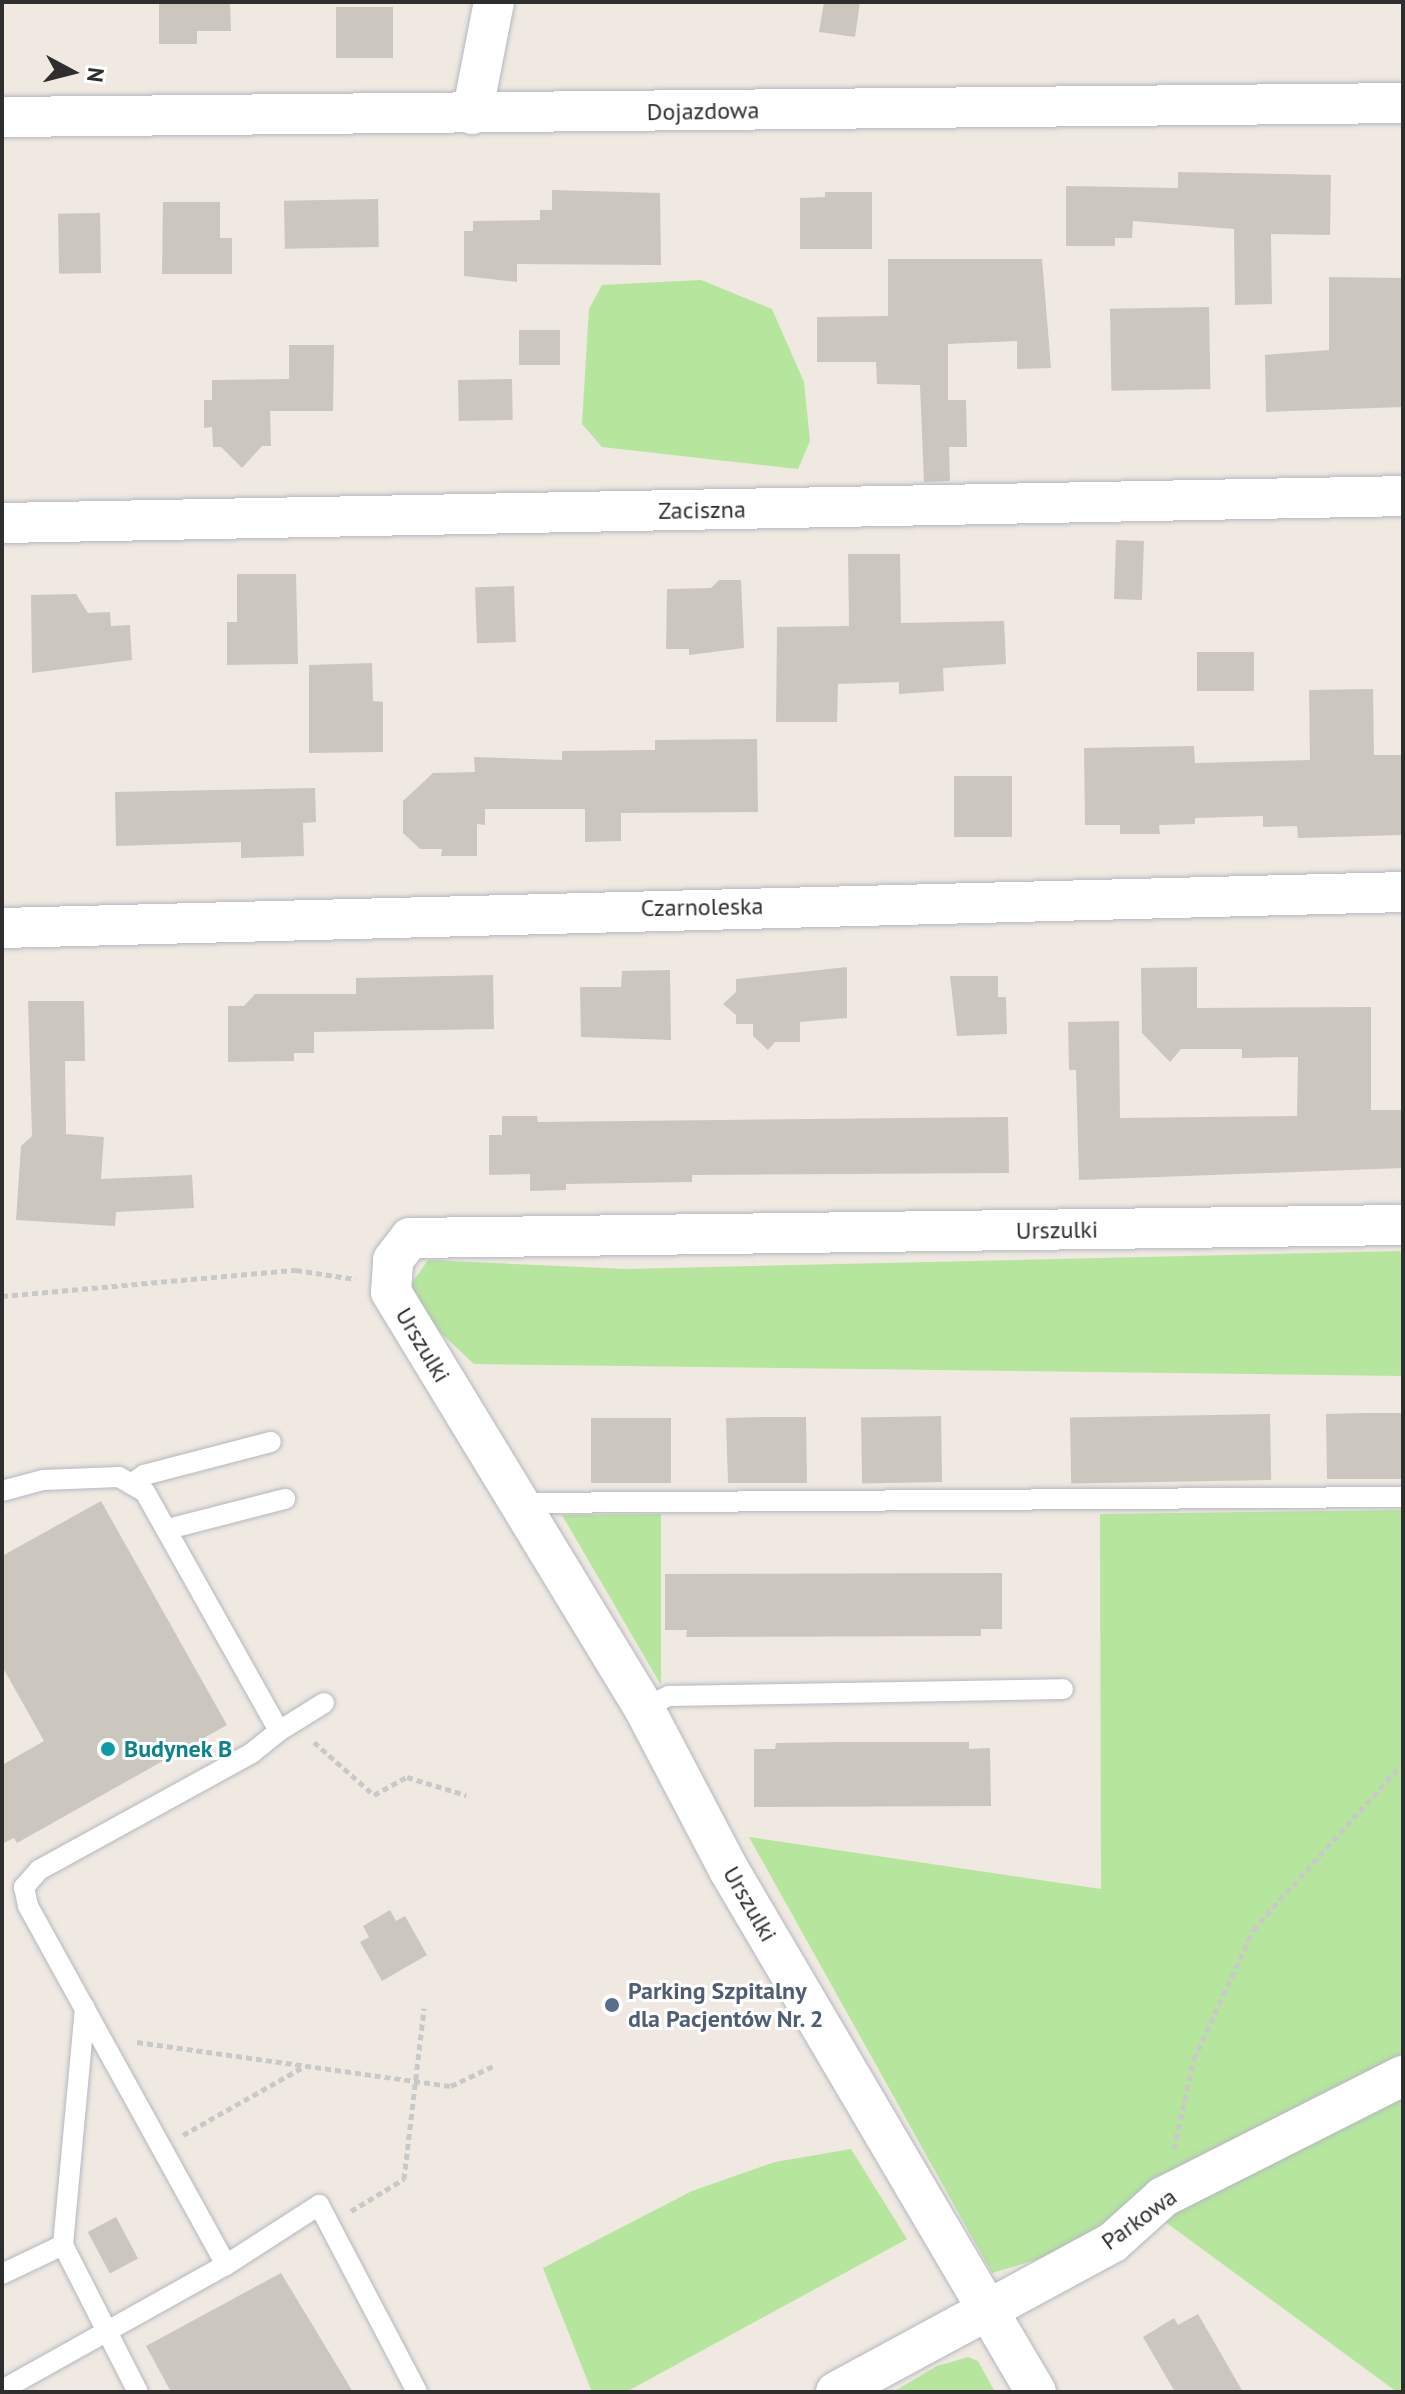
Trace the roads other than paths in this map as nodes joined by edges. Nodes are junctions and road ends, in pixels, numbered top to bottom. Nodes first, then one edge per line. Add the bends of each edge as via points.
1 (494, 2) edge
2 (1403, 103) edge
3 (472, 114) junction
4 (2, 117) edge
5 (1403, 496) edge
6 (2, 523) edge
7 (1403, 892) edge
8 (2, 928) edge
9 (1403, 1225) edge
10 (271, 1442) dead end
11 (131, 1484) junction
12 (2, 1491) edge
13 (1403, 1497) edge
14 (285, 1499) dead end
15 (519, 1503) junction
16 (168, 1529) junction
17 (1063, 1689) dead end
18 (324, 1703) dead end
19 (644, 1708) junction
20 (286, 1727) junction
21 (85, 2008) junction
22 (1403, 2076) edge
23 (63, 2245) junction
24 (226, 2265) junction
25 (2, 2274) edge
26 (987, 2306) junction
27 (108, 2333) junction
28 (2, 2390) edge
29 (138, 2392) edge
30 (417, 2392) edge
31 (836, 2392) edge
32 (1036, 2392) edge

1 - 3 street
2 - 3 street, Dojazdowa
3 - 4 street, Dojazdowa
5 - 6 street, Zaciszna
7 - 8 street, Czarnoleska
9 - 15 street, Urszulki via 410,1238 393,1260 392,1286
10 - 11 lane via 144,1475
11 - 12 lane via 119,1477 83,1477
11 - 16 lane via 145,1492
13 - 15 lane
14 - 16 lane
15 - 19 street, Urszulki
16 - 20 lane
17 - 19 lane via 669,1696
18 - 20 lane
19 - 26 street, Urszulki via 729,1870
20 - 21 lane via 252,1753 39,1870 24,1887 28,1906
21 - 23 lane
21 - 24 lane
22 - 26 street, Parkowa via 1163,2197 1113,2242
23 - 25 lane
23 - 27 lane
24 - 27 lane
24 - 30 lane via 319,2205
26 - 31 street, Parkowa
26 - 32 street, Urszulki
27 - 28 lane
27 - 29 lane

